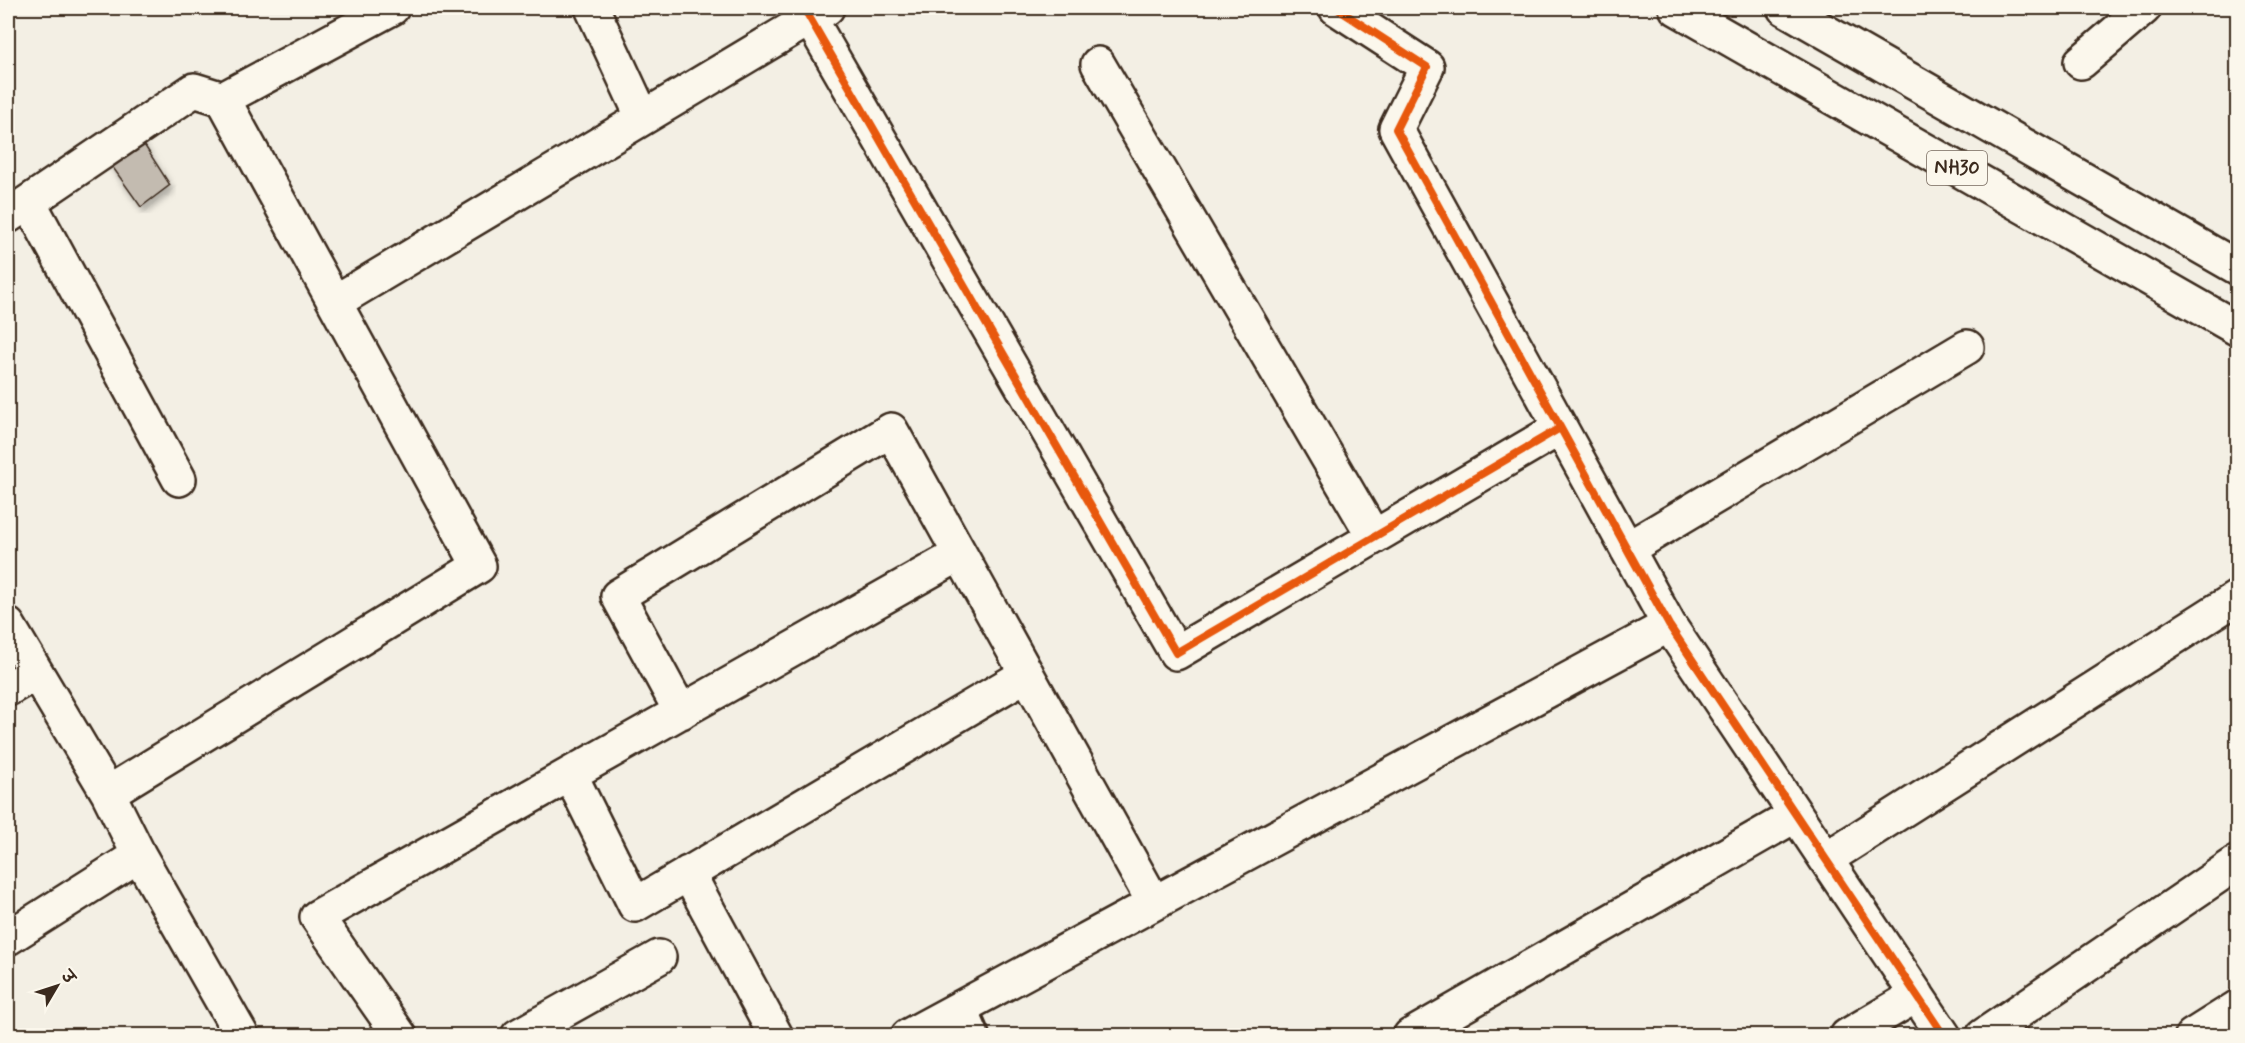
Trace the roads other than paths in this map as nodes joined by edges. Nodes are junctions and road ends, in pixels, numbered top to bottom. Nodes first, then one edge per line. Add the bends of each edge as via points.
1 (392, 8) edge
2 (592, 8) edge
3 (1336, 8) edge
4 (1676, 8) edge
5 (1784, 8) edge
6 (2144, 8) edge
7 (814, 11) edge
8 (2081, 62) dead end
9 (1098, 64) dead end
10 (223, 99) junction
11 (643, 118) junction
12 (18, 209) edge
13 (2238, 268) edge
14 (334, 302) junction
15 (2238, 329) edge
16 (1967, 347) dead end
17 (1560, 428) junction
18 (179, 479) dead end
19 (1374, 537) junction
20 (1628, 549) junction
21 (960, 554) junction
22 (2238, 597) edge
23 (1669, 625) junction
24 (8, 626) edge
25 (1026, 674) junction
26 (21, 681) edge
27 (681, 712) junction
28 (570, 774) junction
29 (108, 793) junction
30 (1796, 815) junction
31 (139, 855) junction
32 (1826, 859) junction
33 (2238, 862) edge
34 (688, 873) junction
35 (1154, 903) junction
36 (8, 938) edge
37 (659, 957) dead end
38 (1917, 995) junction
39 (2238, 1007) edge
40 (966, 1022) edge
41 (242, 1035) edge
42 (400, 1035) edge
43 (518, 1035) edge
44 (776, 1035) edge
45 (908, 1035) edge
46 (1410, 1035) edge
47 (1847, 1035) edge
48 (1944, 1035) edge
49 (1983, 1035) edge
50 (2192, 1035) edge

1 - 10 main road
2 - 11 main road
3 - 17 main road via 1427,67 1396,129
4 - 15 main road, NH30
5 - 13 main road, NH30
6 - 8 main road
7 - 11 main road
7 - 19 main road via 1176,653
9 - 19 main road
10 - 12 main road via 194,90
10 - 14 main road
11 - 14 main road
12 - 18 main road
14 - 29 main road via 479,566
16 - 20 main road
17 - 19 main road
17 - 20 main road
20 - 23 main road
21 - 25 main road
21 - 27 main road
21 - 27 main road via 891,430 618,596
22 - 32 main road
23 - 30 main road
23 - 35 main road
24 - 26 main road
25 - 34 main road
25 - 35 main road
26 - 29 main road
27 - 28 main road
28 - 34 main road via 635,905
28 - 42 main road via 317,917
29 - 31 main road
30 - 32 main road
30 - 46 main road
31 - 36 main road
31 - 41 main road
32 - 38 main road
33 - 49 main road
34 - 44 main road
35 - 40 main road
37 - 43 main road
38 - 47 main road
38 - 48 main road
39 - 50 main road
40 - 45 main road

